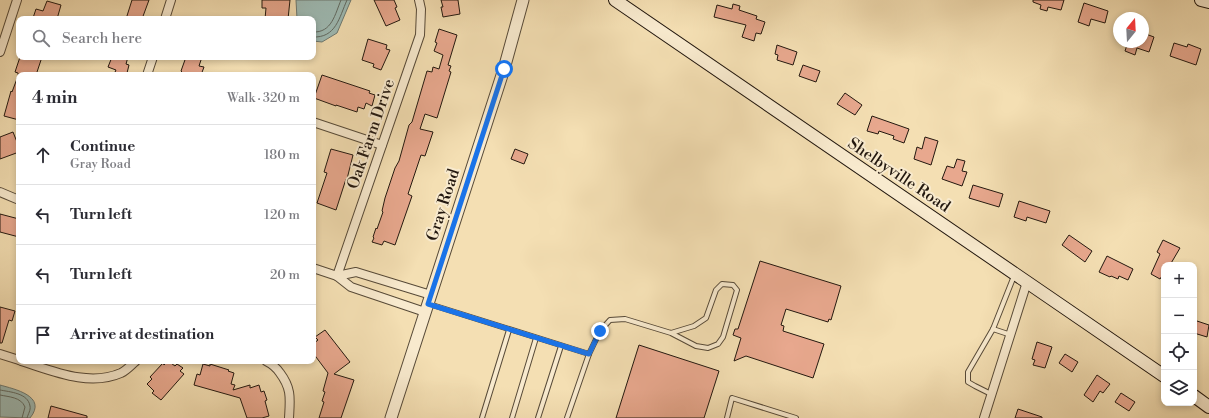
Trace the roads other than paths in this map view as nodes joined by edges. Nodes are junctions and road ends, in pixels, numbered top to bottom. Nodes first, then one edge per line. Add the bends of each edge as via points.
1 (17, 0) edge
2 (171, 0) edge
3 (419, 0) edge
4 (523, 0) edge
5 (615, 0) edge
6 (1201, 0) edge
7 (1209, 2) edge
8 (166, 16) edge
9 (0, 52) edge
10 (152, 60) edge
11 (148, 72) edge
12 (316, 123) edge
13 (382, 145) junction
14 (0, 192) edge
15 (16, 199) edge
16 (316, 269) edge
17 (1015, 274) junction
18 (337, 276) junction
19 (1028, 282) junction
20 (428, 304) junction
21 (993, 328) junction
22 (509, 330) junction
23 (671, 333) junction
24 (1011, 335) junction
25 (536, 338) junction
26 (561, 346) junction
27 (0, 354) edge
28 (589, 354) junction
29 (16, 360) edge
30 (30, 364) edge
31 (132, 364) edge
32 (272, 364) edge
33 (1161, 374) edge
34 (991, 394) junction
35 (1197, 398) edge
36 (1209, 407) edge
37 (289, 418) edge
38 (391, 418) edge
39 (482, 418) edge
40 (512, 418) edge
41 (538, 418) edge
42 (567, 418) edge
43 (727, 418) edge
44 (796, 418) edge
45 (984, 418) edge

1 - 9 street
2 - 8 street
3 - 13 street, Oak Farm Drive via 420,35
4 - 20 street, Gray Road via 504,69
5 - 17 main road, Shelbyville Road
6 - 7 main road
10 - 11 street
12 - 13 street
13 - 18 street, Oak Farm Drive
14 - 15 street
16 - 18 street
17 - 19 main road, Shelbyville Road
17 - 21 lane
18 - 20 street via 351,287
18 - 20 street via 356,272
19 - 24 street
19 - 33 main road, Shelbyville Road
20 - 22 lane
20 - 38 street, Gray Road
21 - 24 lane
21 - 34 lane via 968,372 968,382
22 - 25 lane
22 - 39 lane
23 - 23 lane via 694,326 706,318 716,290 722,284 733,285 737,290 723,337 718,344 708,348 696,346
23 - 28 lane via 625,319 610,320 600,331
24 - 34 street
25 - 26 lane
25 - 40 lane
26 - 28 lane
26 - 41 lane
27 - 29 street
28 - 42 lane
30 - 31 street via 69,376 89,378 123,372
32 - 37 street via 287,381 290,391
34 - 45 street
35 - 36 main road
43 - 44 lane via 732,398

